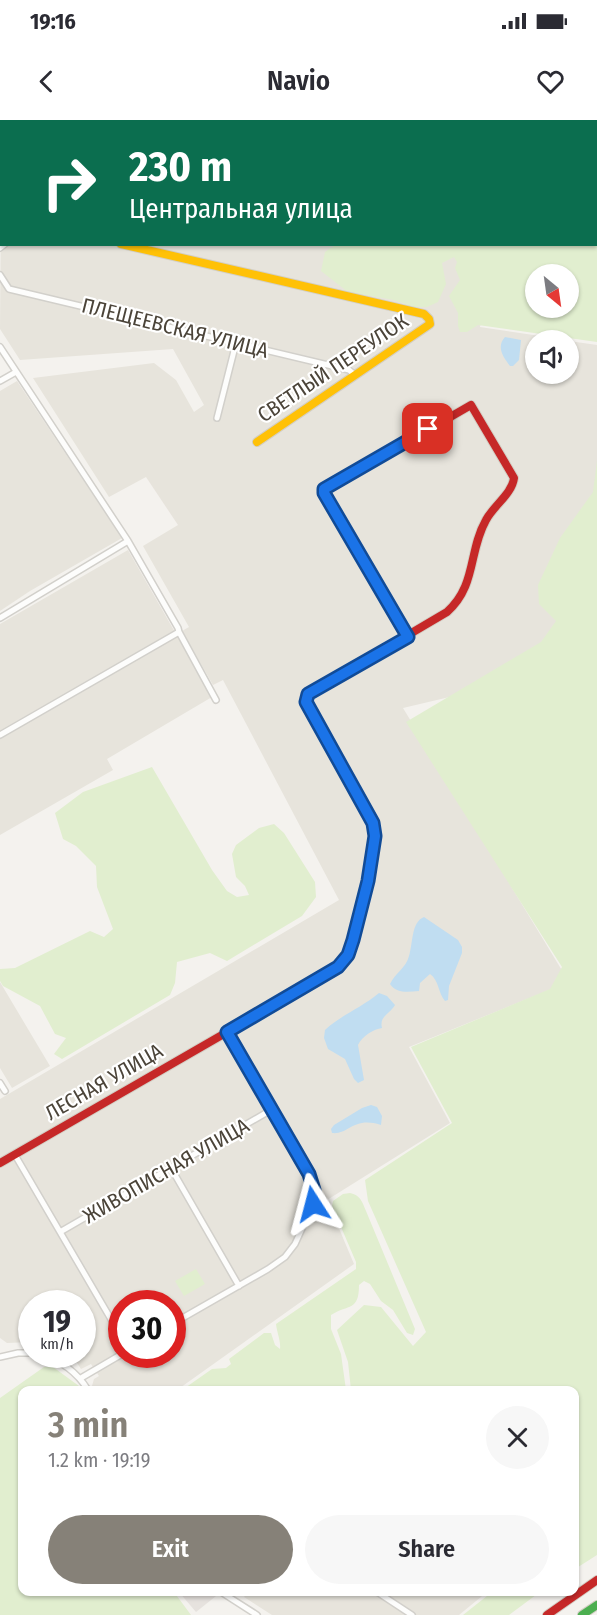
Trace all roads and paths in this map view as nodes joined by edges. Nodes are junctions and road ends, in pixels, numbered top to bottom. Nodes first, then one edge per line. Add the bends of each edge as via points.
1 (130, 246) edge
2 (0, 275) edge
3 (236, 343) junction
4 (0, 347) edge
5 (16, 372) junction
6 (355, 375) junction
7 (0, 381) edge
8 (217, 418) dead end
9 (256, 442) dead end
10 (128, 541) junction
11 (0, 618) edge
12 (178, 632) junction
13 (408, 637) junction
14 (216, 700) dead end
15 (0, 735) edge
16 (227, 1032) junction
17 (0, 1083) edge
18 (5, 1091) dead end
19 (271, 1110) junction
20 (15, 1155) junction
21 (0, 1163) edge
22 (171, 1168) junction
23 (60, 1232) junction
24 (239, 1286) junction
25 (108, 1314) edge
26 (186, 1316) edge
27 (0, 1349) edge
28 (18, 1353) edge
29 (2, 1356) edge
30 (108, 1362) edge
31 (68, 1368) edge
32 (81, 1378) junction
33 (86, 1386) edge
34 (597, 1580) edge
35 (579, 1593) edge
36 (227, 1596) edge
37 (383, 1596) edge
38 (574, 1596) edge
39 (597, 1605) edge
40 (257, 1615) edge
41 (412, 1615) edge
42 (547, 1615) edge
43 (582, 1615) edge

1 - 6 main road, СВЕТЛЫЙ ПЕРЕУЛОК via 424,314 429,319 430,324
2 - 3 street, ПЛЕЩЕЕВСКАЯ УЛИЦА via 9,289
3 - 6 street, ПЛЕЩЕЕВСКАЯ УЛИЦА via 349,370
3 - 8 street
4 - 5 street
5 - 7 street
5 - 10 street
6 - 9 main road, СВЕТЛЫЙ ПЕРЕУЛОК
10 - 11 street
10 - 12 street
12 - 14 street
12 - 15 street
13 - 13 main road via 459,601 480,531 513,485 513,474 471,405 324,489
13 - 16 main road, ЛЕСНАЯ УЛИЦА via 305,697 373,823 375,836 368,881 348,955 326,975
16 - 19 street
16 - 20 main road, ЛЕСНАЯ УЛИЦА
17 - 18 street
19 - 22 street, ЖИВОПИСНАЯ УЛИЦА
19 - 24 street via 309,1174 313,1204 285,1257
20 - 21 main road, ЛЕСНАЯ УЛИЦА
20 - 23 street
22 - 23 street, ЖИВОПИСНАЯ УЛИЦА
22 - 24 street
23 - 25 street
24 - 26 street
27 - 29 street
28 - 29 street
30 - 32 street
31 - 32 street
32 - 33 street
34 - 35 main road
36 - 40 street
37 - 41 street
38 - 42 main road
39 - 43 main road

